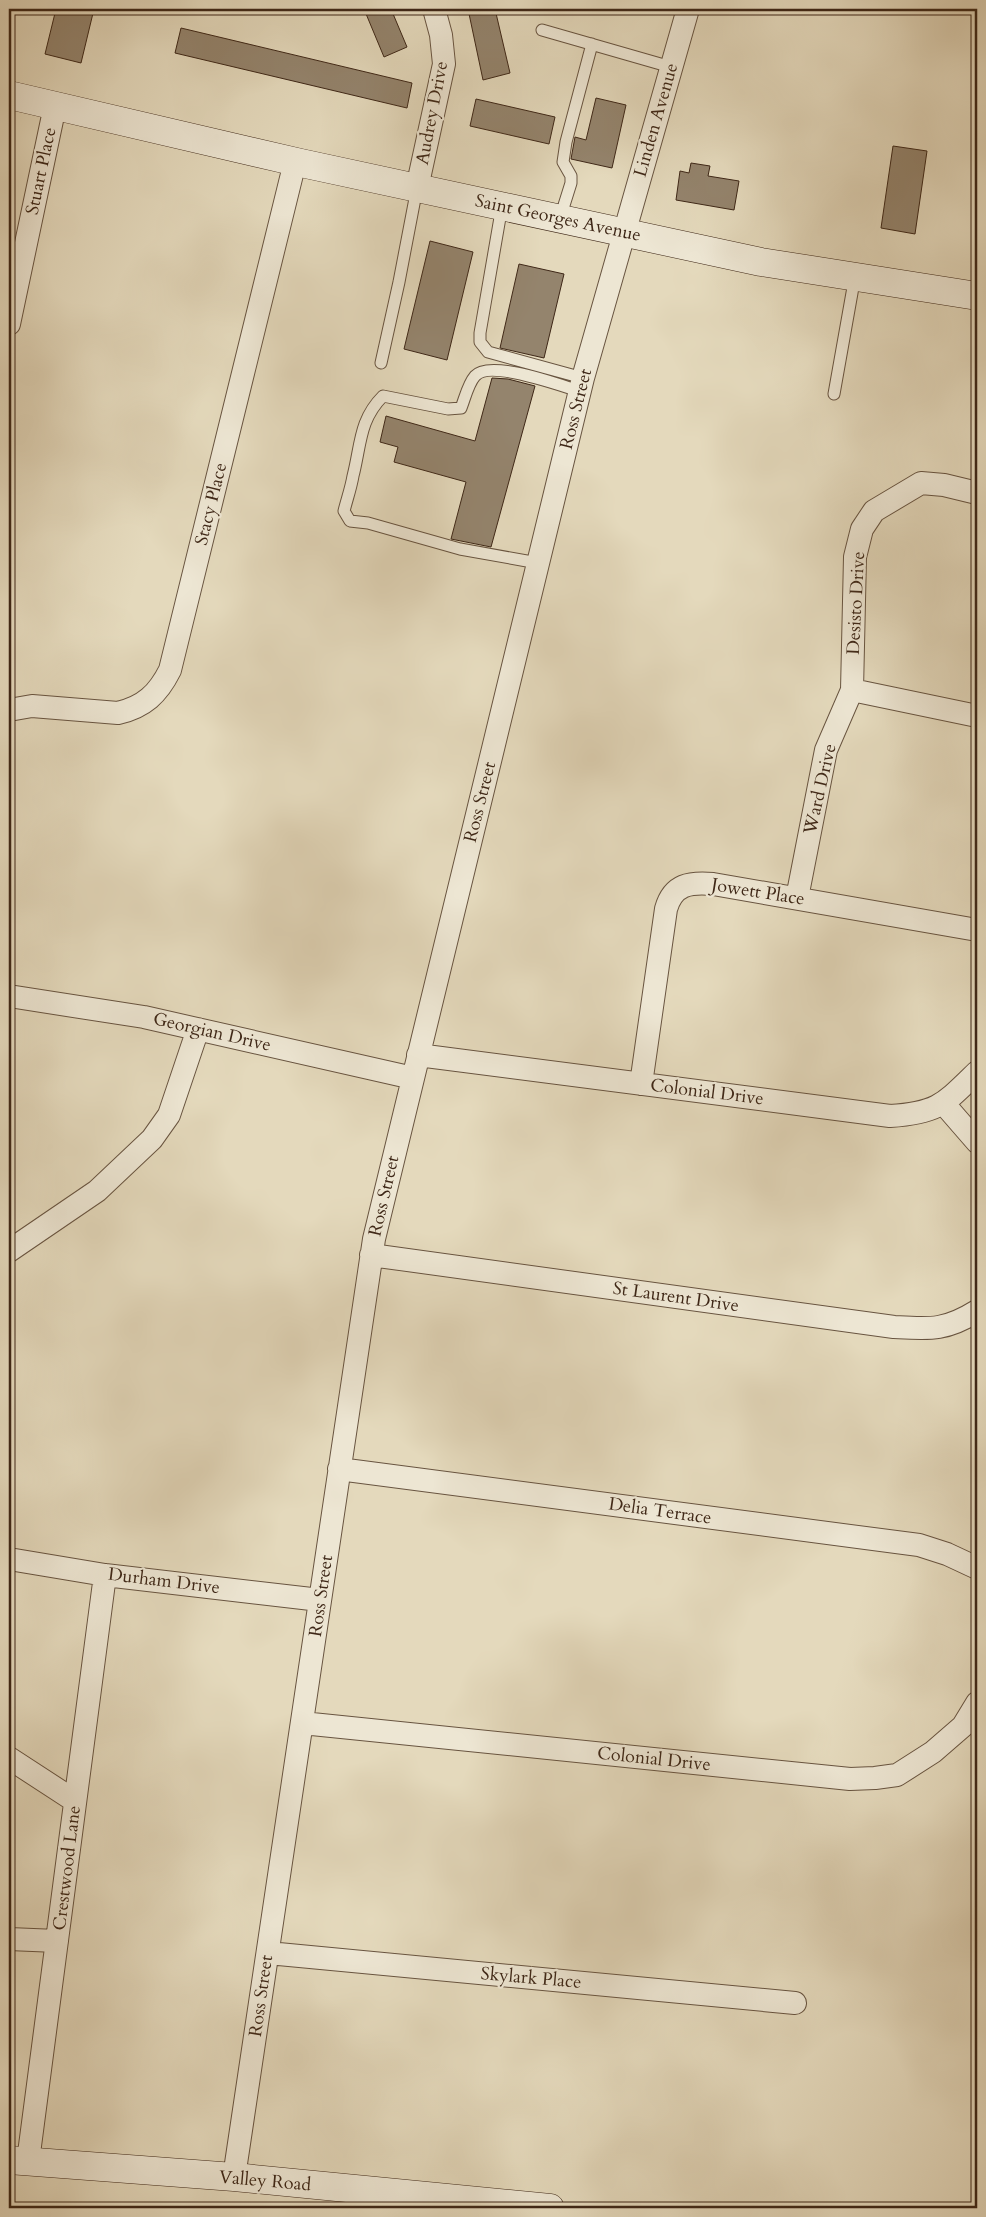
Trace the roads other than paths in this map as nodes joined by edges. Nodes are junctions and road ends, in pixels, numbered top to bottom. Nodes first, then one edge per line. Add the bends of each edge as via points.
1 (434, 9) edge
2 (688, 9) edge
3 (542, 30) dead end
4 (592, 44) junction
5 (671, 67) junction
6 (9, 95) edge
7 (55, 106) junction
8 (295, 162) junction
9 (417, 188) junction
10 (502, 206) junction
11 (560, 218) junction
12 (624, 232) junction
13 (855, 276) junction
14 (977, 296) edge
15 (9, 324) edge
16 (381, 363) dead end
17 (581, 384) junction
18 (834, 394) dead end
19 (977, 493) edge
20 (538, 563) junction
21 (852, 690) junction
22 (9, 710) edge
23 (977, 716) edge
24 (797, 898) junction
25 (977, 930) edge
26 (9, 996) edge
27 (198, 1029) junction
28 (418, 1055) junction
29 (977, 1072) edge
30 (413, 1078) junction
31 (641, 1084) junction
32 (944, 1104) junction
33 (977, 1142) edge
34 (9, 1251) edge
35 (371, 1255) junction
36 (977, 1311) edge
37 (340, 1468) junction
38 (9, 1559) edge
39 (977, 1568) edge
40 (105, 1575) junction
41 (320, 1600) junction
42 (977, 1703) edge
43 (302, 1723) junction
44 (9, 1758) edge
45 (75, 1801) junction
46 (9, 1939) edge
47 (57, 1941) junction
48 (268, 1953) junction
49 (795, 2003) dead end
50 (18, 2161) edge
51 (234, 2178) junction
52 (550, 2208) edge

1 - 9 street, Audrey Drive via 444,64
2 - 5 street, Linden Avenue
3 - 4 lane
4 - 5 lane
4 - 11 lane via 564,152 563,162 571,183
5 - 12 street, Linden Avenue
6 - 7 main road, Saint Georges Avenue
7 - 8 main road, Saint Georges Avenue
7 - 15 street, Stuart Place
8 - 9 main road, Saint Georges Avenue
8 - 22 street, Stacy Place via 170,670 161,688 148,701 118,713 32,706
9 - 10 main road, Saint Georges Avenue
9 - 16 lane
10 - 11 main road, Saint Georges Avenue
10 - 17 lane via 480,342 488,352
11 - 12 main road, Saint Georges Avenue
12 - 13 main road, Saint Georges Avenue via 761,262
12 - 17 street, Ross Street
13 - 14 main road, Saint Georges Avenue
13 - 18 lane
17 - 20 street, Ross Street
17 - 20 lane via 483,370 475,376 460,408 448,409 383,396 374,405 361,432 344,510 350,521 460,549
19 - 21 street, Desisto Drive via 921,483 874,510 862,529 855,556
20 - 28 street, Ross Street
21 - 23 street
21 - 24 street, Ward Drive via 826,750
24 - 25 street, Jowett Place
24 - 31 street, Jowett Place via 696,883 679,888 670,896
26 - 27 street, Georgian Drive via 135,1015
27 - 30 street, Georgian Drive
27 - 34 street via 169,1115 152,1139 97,1191
28 - 30 street, Ross Street
28 - 31 street, Colonial Drive
29 - 32 street
30 - 35 street, Ross Street
31 - 32 street, Colonial Drive via 890,1116 917,1114
32 - 33 street
35 - 36 street, St Laurent Drive via 894,1327 938,1329 962,1321
35 - 37 street, Ross Street
37 - 39 street, Delia Terrace via 919,1545
37 - 41 street, Ross Street
38 - 40 street, Durham Drive
40 - 41 street, Durham Drive
40 - 45 street, Crestwood Lane
41 - 43 street, Ross Street
42 - 43 street, Colonial Drive via 963,1726 933,1752 897,1775 850,1779
43 - 48 street, Ross Street
44 - 45 street
45 - 47 street, Crestwood Lane
46 - 47 street
47 - 50 street, Crestwood Lane
48 - 49 street, Skylark Place
48 - 51 street, Ross Street
50 - 51 main road, Valley Road
51 - 52 main road, Valley Road

